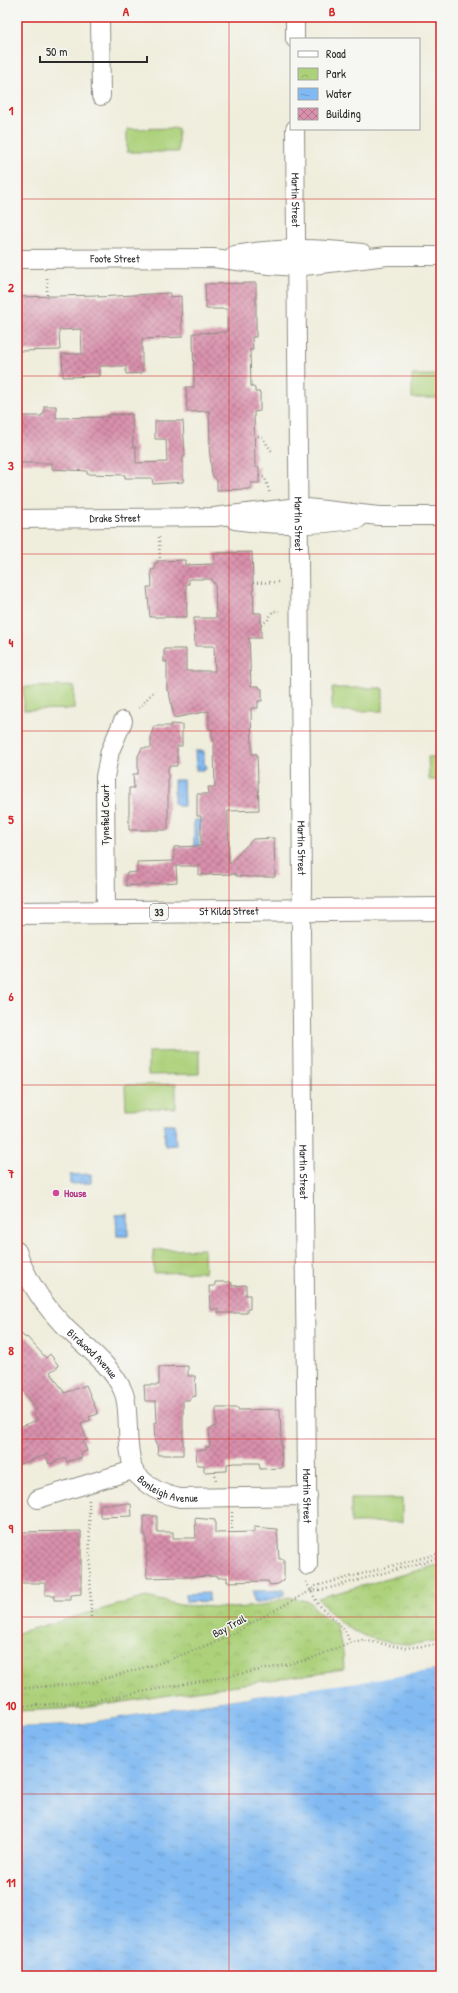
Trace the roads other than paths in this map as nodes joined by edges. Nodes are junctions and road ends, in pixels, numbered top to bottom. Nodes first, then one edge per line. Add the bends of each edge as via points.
1 (100, 17) edge
2 (294, 17) edge
3 (295, 38) edge
4 (101, 96) dead end
5 (295, 130) edge
6 (296, 248) junction
7 (387, 256) junction
8 (441, 256) edge
9 (213, 258) junction
10 (17, 259) edge
11 (296, 267) junction
12 (298, 507) junction
13 (378, 516) junction
14 (441, 516) edge
15 (214, 518) junction
16 (17, 519) edge
17 (298, 525) junction
18 (123, 721) dead end
19 (441, 909) edge
20 (300, 910) junction
21 (106, 912) junction
22 (17, 913) edge
23 (17, 1251) edge
24 (133, 1470) junction
25 (308, 1496) junction
26 (38, 1499) dead end
27 (308, 1566) dead end

1 - 4 street
2 - 3 street
5 - 6 street, Martin Street
6 - 7 street, Foote Street
6 - 9 street, Foote Street via 268,249
6 - 11 street, Martin Street
7 - 8 street, Foote Street
7 - 11 street, Foote Street
9 - 10 street, Foote Street
9 - 11 street, Foote Street
11 - 12 street, Martin Street
12 - 13 street, Drake Street
12 - 15 street, Drake Street
12 - 17 street, Martin Street
13 - 14 street, Drake Street
13 - 17 street, Drake Street via 331,524
15 - 16 street, Drake Street
15 - 17 street, Drake Street
17 - 20 street, Martin Street via 302,885
18 - 21 street, Tynefield Court via 110,752 105,777
19 - 20 main road, St Kilda Street / 33
20 - 21 main road, St Kilda Street / 33
20 - 25 street, Martin Street
21 - 22 main road, St Kilda Street / 33
23 - 24 street, Birdwood Avenue via 37,1294 63,1325 115,1377 124,1392
24 - 25 street, Bonleigh Avenue via 152,1488 165,1495 180,1498
24 - 26 street, Bonleigh Avenue
25 - 27 street, Martin Street

